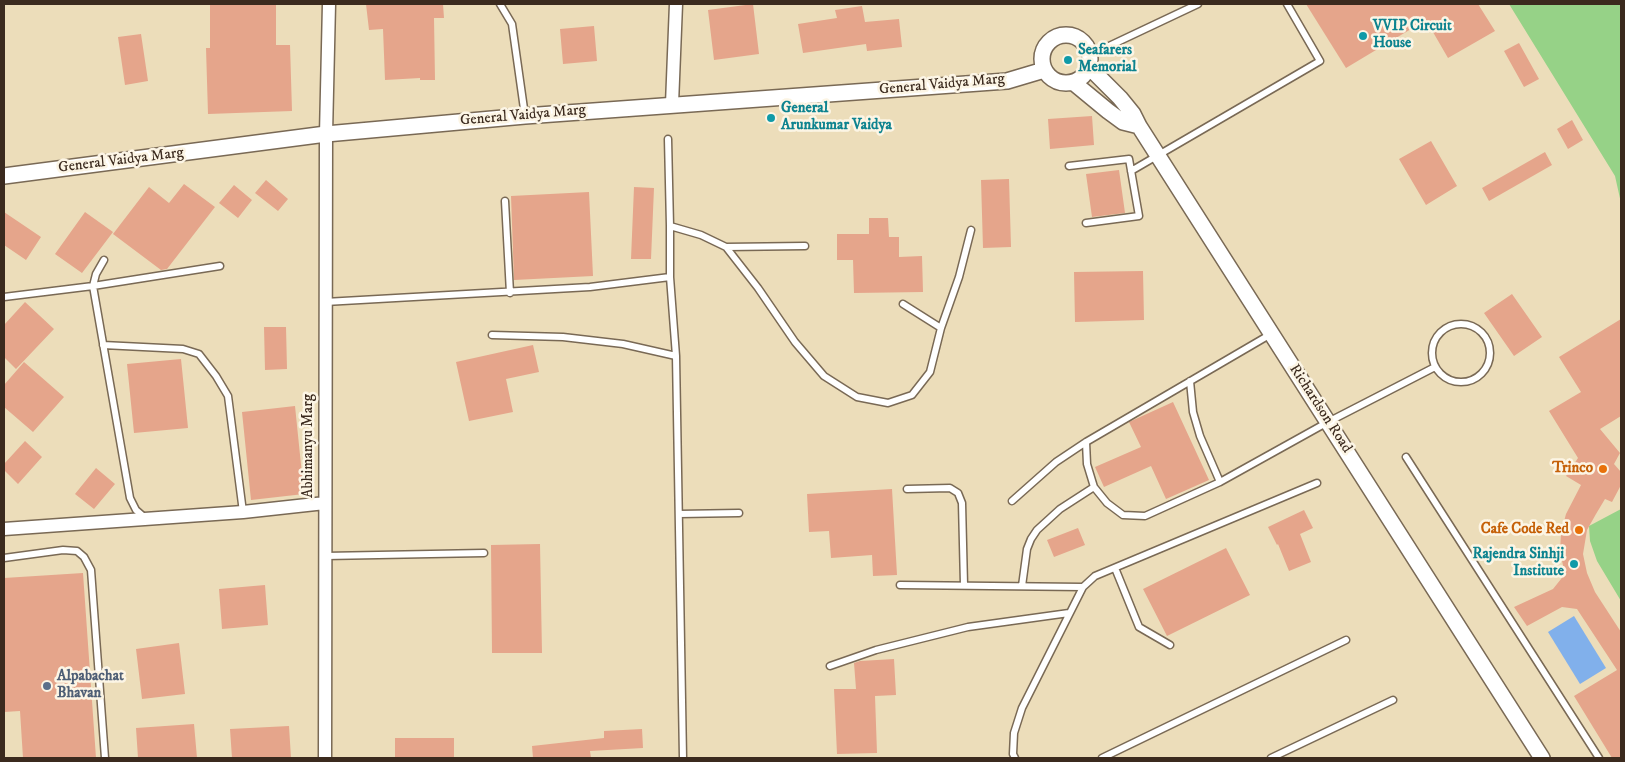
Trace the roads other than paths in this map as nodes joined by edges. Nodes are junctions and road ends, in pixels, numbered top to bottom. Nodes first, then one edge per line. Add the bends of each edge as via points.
1 (329, 4) edge
2 (500, 4) edge
3 (676, 4) edge
4 (1198, 4) edge
5 (1287, 4) edge
6 (1090, 61) junction
7 (1044, 70) junction
8 (1074, 82) junction
9 (672, 104) junction
10 (525, 116) junction
11 (1139, 126) junction
12 (326, 134) junction
13 (668, 139) dead end
14 (1158, 156) junction
15 (1069, 166) dead end
16 (1131, 171) junction
17 (4, 176) edge
18 (505, 201) dead end
19 (1086, 222) dead end
20 (670, 226) junction
21 (971, 230) dead end
22 (806, 246) dead end
23 (726, 247) junction
24 (104, 260) dead end
25 (220, 266) dead end
26 (670, 276) junction
27 (93, 286) junction
28 (510, 292) junction
29 (4, 298) edge
30 (326, 302) junction
31 (903, 304) dead end
32 (941, 328) junction
33 (1272, 334) junction
34 (492, 336) dead end
35 (103, 346) junction
36 (676, 356) junction
37 (1434, 367) junction
38 (1190, 381) junction
39 (1328, 422) junction
40 (1086, 442) junction
41 (1406, 457) dead end
42 (1220, 482) junction
43 (1317, 483) dead end
44 (1094, 487) junction
45 (907, 489) dead end
46 (1012, 501) dead end
47 (325, 503) junction
48 (243, 512) junction
49 (739, 513) dead end
50 (679, 514) junction
51 (147, 520) junction
52 (4, 529) edge
53 (484, 554) dead end
54 (324, 556) junction
55 (4, 558) edge
56 (1115, 568) junction
57 (900, 585) dead end
58 (964, 586) junction
59 (1022, 586) junction
60 (1083, 587) junction
61 (1069, 613) junction
62 (1346, 640) dead end
63 (1170, 645) dead end
64 (830, 666) dead end
65 (1393, 700) dead end
66 (105, 758) edge
67 (325, 758) edge
68 (683, 758) edge
69 (1014, 758) edge
70 (1102, 758) edge
71 (1271, 758) edge
72 (1542, 758) edge
73 (1599, 758) edge

1 - 12 street, Abhimanyu Marg
2 - 10 lane via 512,24
3 - 9 street
4 - 6 lane
5 - 14 lane via 1320,60
6 - 7 street via 1088,48 1079,38 1059,36 1043,50
6 - 8 street via 1085,75
6 - 11 street, Richardson Road
7 - 8 street via 1053,80 1066,84
7 - 9 street, General Vaidya Marg via 1006,81
8 - 11 street via 1108,112 1124,122
9 - 10 street, General Vaidya Marg
10 - 12 street, General Vaidya Marg
11 - 14 street, Richardson Road
12 - 17 street, General Vaidya Marg
12 - 30 street, Abhimanyu Marg
13 - 20 lane
14 - 16 lane
14 - 33 street, Richardson Road
15 - 16 lane via 1129,159
16 - 19 lane via 1139,216
18 - 28 lane
20 - 23 lane
20 - 26 lane
21 - 32 lane
22 - 23 lane
23 - 32 lane via 795,342 824,376 857,397 888,403 912,395 930,372
24 - 27 lane
25 - 27 lane
26 - 28 lane via 590,287
26 - 36 lane
27 - 29 lane
27 - 35 lane
28 - 30 lane
30 - 47 street, Abhimanyu Marg
31 - 32 lane
33 - 38 lane
33 - 39 street, Richardson Road
34 - 36 lane via 562,337 614,343
35 - 48 lane via 183,349 199,354 228,396
35 - 51 lane via 130,498 136,510
36 - 50 lane
37 - 37 lane via 1448,380 1465,383 1474,380 1482,375 1490,359 1488,341 1484,334 1469,325 1444,329 1432,350
37 - 39 lane
38 - 40 lane
38 - 42 lane via 1193,412 1200,436
39 - 42 lane
39 - 72 street, Richardson Road
40 - 44 lane via 1087,464
40 - 46 lane via 1056,462
41 - 73 lane
42 - 44 lane via 1145,516 1123,515 1114,510
43 - 56 lane
44 - 59 lane via 1060,509 1031,539
45 - 58 lane via 950,488 958,493 962,503
47 - 48 street
47 - 54 street, Abhimanyu Marg
48 - 51 street
49 - 50 lane
50 - 68 lane
51 - 52 street
53 - 54 lane
54 - 67 street, Abhimanyu Marg
55 - 66 lane via 77,551 91,570
56 - 60 lane via 1095,576
56 - 63 lane via 1140,627
57 - 58 lane
58 - 59 lane
59 - 60 lane
60 - 61 lane
61 - 64 lane via 968,627 876,650
61 - 69 lane via 1022,708 1014,733
62 - 70 lane
65 - 71 lane

